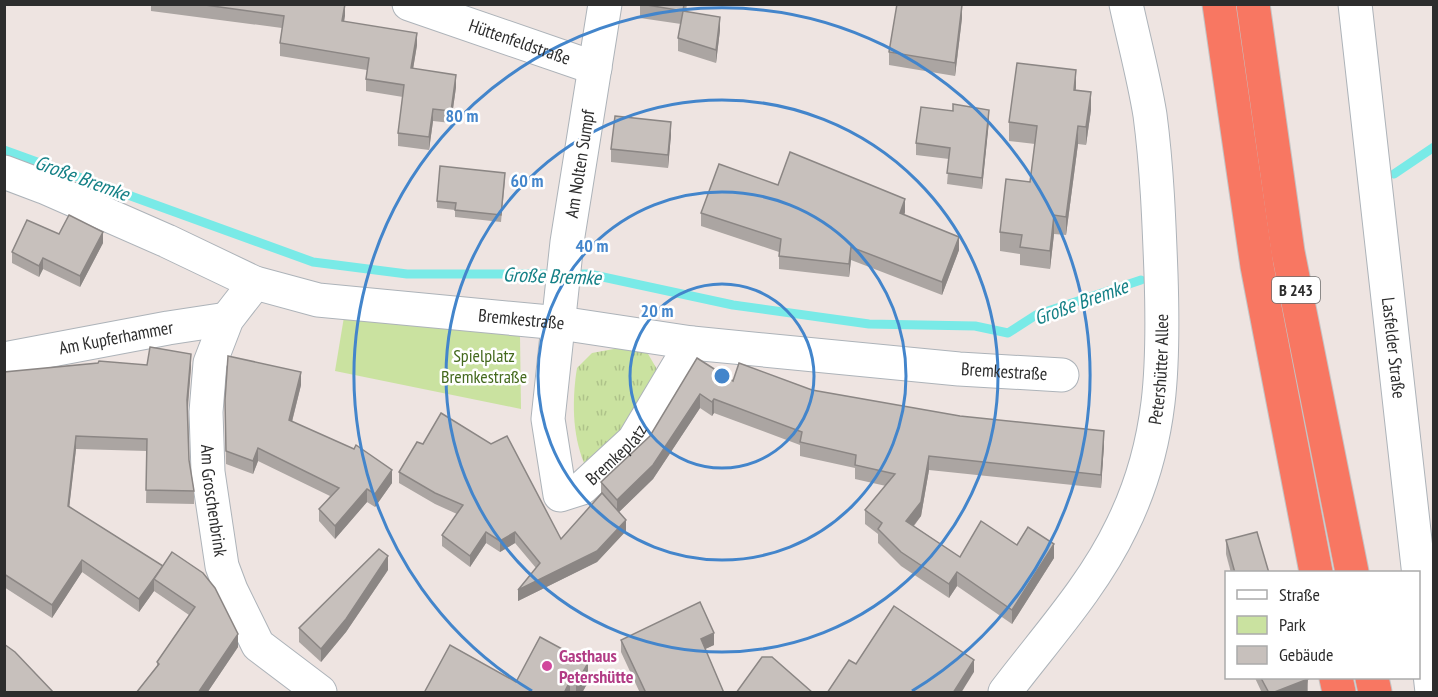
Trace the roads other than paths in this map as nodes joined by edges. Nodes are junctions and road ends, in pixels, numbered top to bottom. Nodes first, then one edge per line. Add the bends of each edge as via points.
1 (409, 4) edge
2 (605, 4) edge
3 (1126, 4) edge
4 (1219, 4) edge
5 (1253, 4) edge
6 (1356, 4) edge
7 (595, 68) junction
8 (4, 172) edge
9 (255, 283) junction
10 (561, 309) junction
11 (227, 319) junction
12 (692, 344) junction
13 (4, 359) edge
14 (1062, 375) dead end
15 (1316, 571) edge
16 (1352, 571) edge
17 (1419, 571) edge
18 (1420, 584) edge
19 (320, 693) edge
20 (1005, 693) edge
21 (1432, 693) edge

1 - 7 street, Hüttenfeldstraße
2 - 7 street, Am Nolten Sumpf
3 - 20 street, Petershütter Allee via 1149,114 1159,206 1163,330 1161,387 1152,441 1138,491 1097,572
4 - 15 highway, B 243 via 1257,266
5 - 16 highway, B 243 via 1288,252
6 - 17 street, Lasfelder Straße
7 - 10 street, Am Nolten Sumpf
8 - 9 street, Bremkestraße
9 - 10 street, Bremkestraße via 318,300
9 - 11 street, Am Groschenbrink
10 - 12 street, Bremkestraße
10 - 12 street, Bremkeplatz via 548,419 560,495 582,488 634,440
11 - 13 street, Am Kupferhammer
11 - 19 street, Am Groschenbrink via 210,363 206,412 208,472 222,566 258,645
12 - 14 street, Bremkestraße
18 - 21 street, Lasfelder Straße

